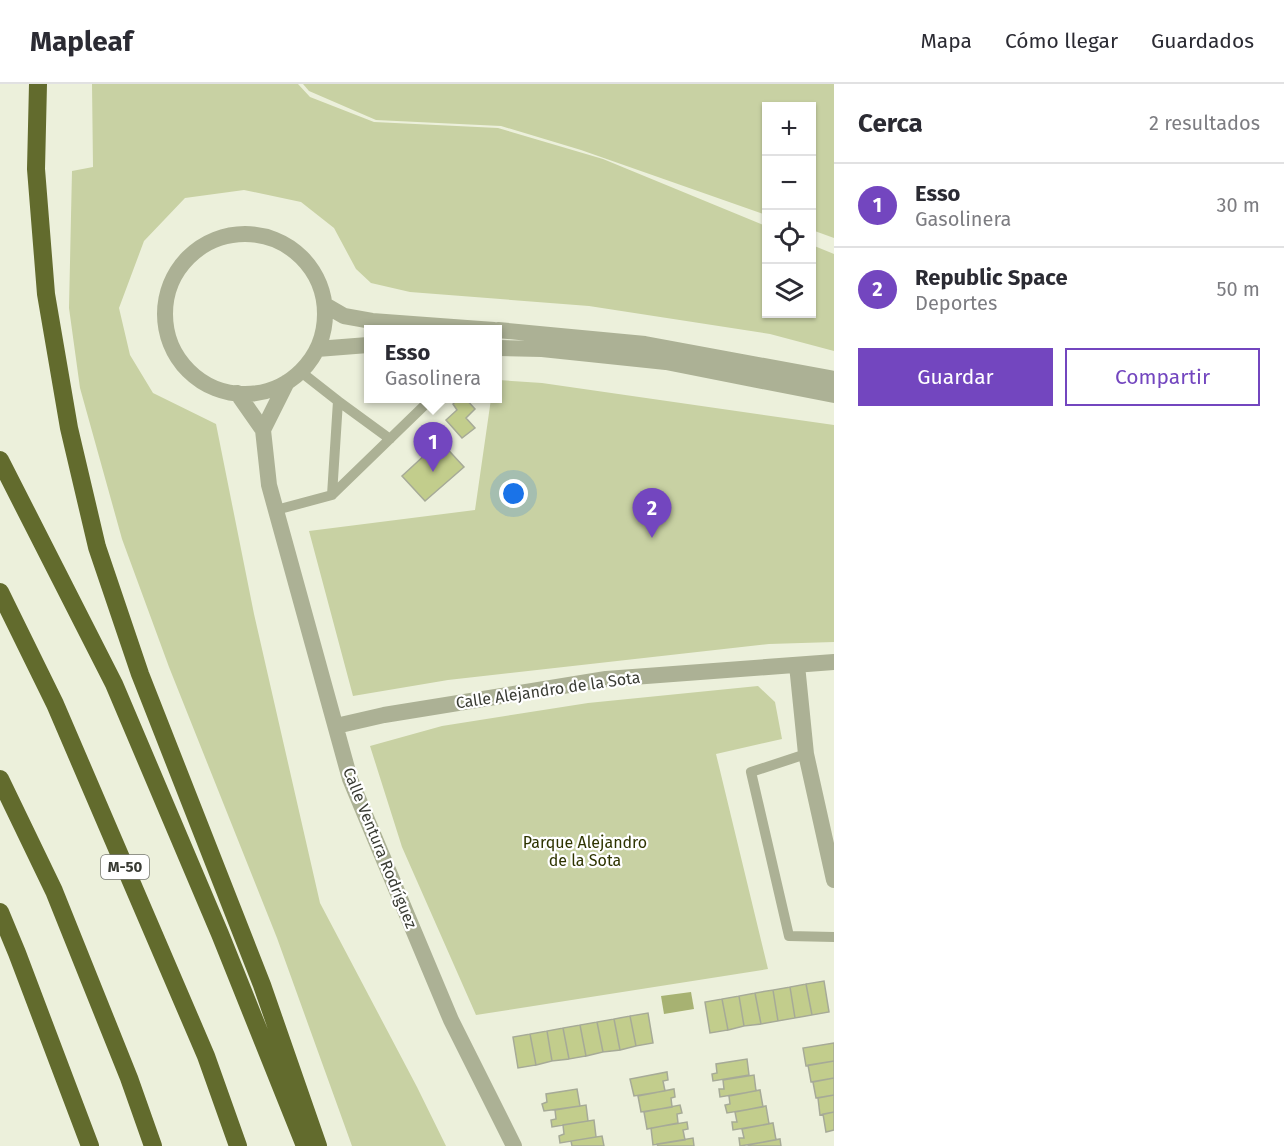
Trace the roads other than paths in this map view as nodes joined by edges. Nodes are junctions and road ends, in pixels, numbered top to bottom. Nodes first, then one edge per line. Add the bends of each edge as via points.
1 (39, 84) edge
2 (325, 305) junction
3 (427, 325) edge
4 (502, 331) edge
5 (364, 345) edge
6 (502, 348) edge
7 (317, 349) junction
8 (301, 372) junction
9 (834, 379) edge
10 (287, 382) junction
11 (237, 393) junction
12 (834, 395) edge
13 (338, 401) junction
14 (428, 403) edge
15 (263, 430) junction
16 (390, 439) junction
17 (0, 460) edge
18 (332, 495) junction
19 (276, 510) junction
20 (0, 592) edge
21 (834, 662) edge
22 (797, 665) junction
23 (336, 726) junction
24 (806, 754) junction
25 (0, 779) edge
26 (834, 880) edge
27 (0, 912) edge
28 (0, 922) edge
29 (834, 937) edge
30 (17, 953) junction
31 (90, 1146) edge
32 (153, 1146) edge
33 (238, 1146) edge
34 (305, 1146) edge
35 (318, 1146) edge
36 (514, 1146) edge

1 - 35 highway via 36,169 46,294 69,428 98,547 140,674 262,985
2 - 3 street via 344,316
2 - 7 street via 324,328
2 - 11 street via 319,282 307,263 286,245 261,235 233,234 207,243 185,260 170,283 164,309 168,337 180,361 199,380 224,392
4 - 9 street via 645,344
5 - 7 street
6 - 12 street via 666,362
7 - 8 street
8 - 10 street
8 - 13 lane
10 - 11 street via 252,394
10 - 15 street
11 - 15 street, Calle Ventura Rodríguez
13 - 16 lane
13 - 18 lane
14 - 16 lane
15 - 19 street, Calle Ventura Rodríguez
16 - 18 lane
17 - 34 highway via 114,684
18 - 19 lane
19 - 23 street, Calle Ventura Rodríguez
20 - 33 highway, M-50 via 60,715 206,1056
21 - 22 street, Calle Alejandro de la Sota
22 - 23 street, Calle Alejandro de la Sota via 606,679
22 - 24 street
23 - 36 street, Calle Ventura Rodríguez via 350,779 447,1009
24 - 26 street
24 - 29 lane via 751,772 789,936
25 - 32 highway via 54,891
27 - 30 highway
28 - 30 highway
30 - 31 highway

